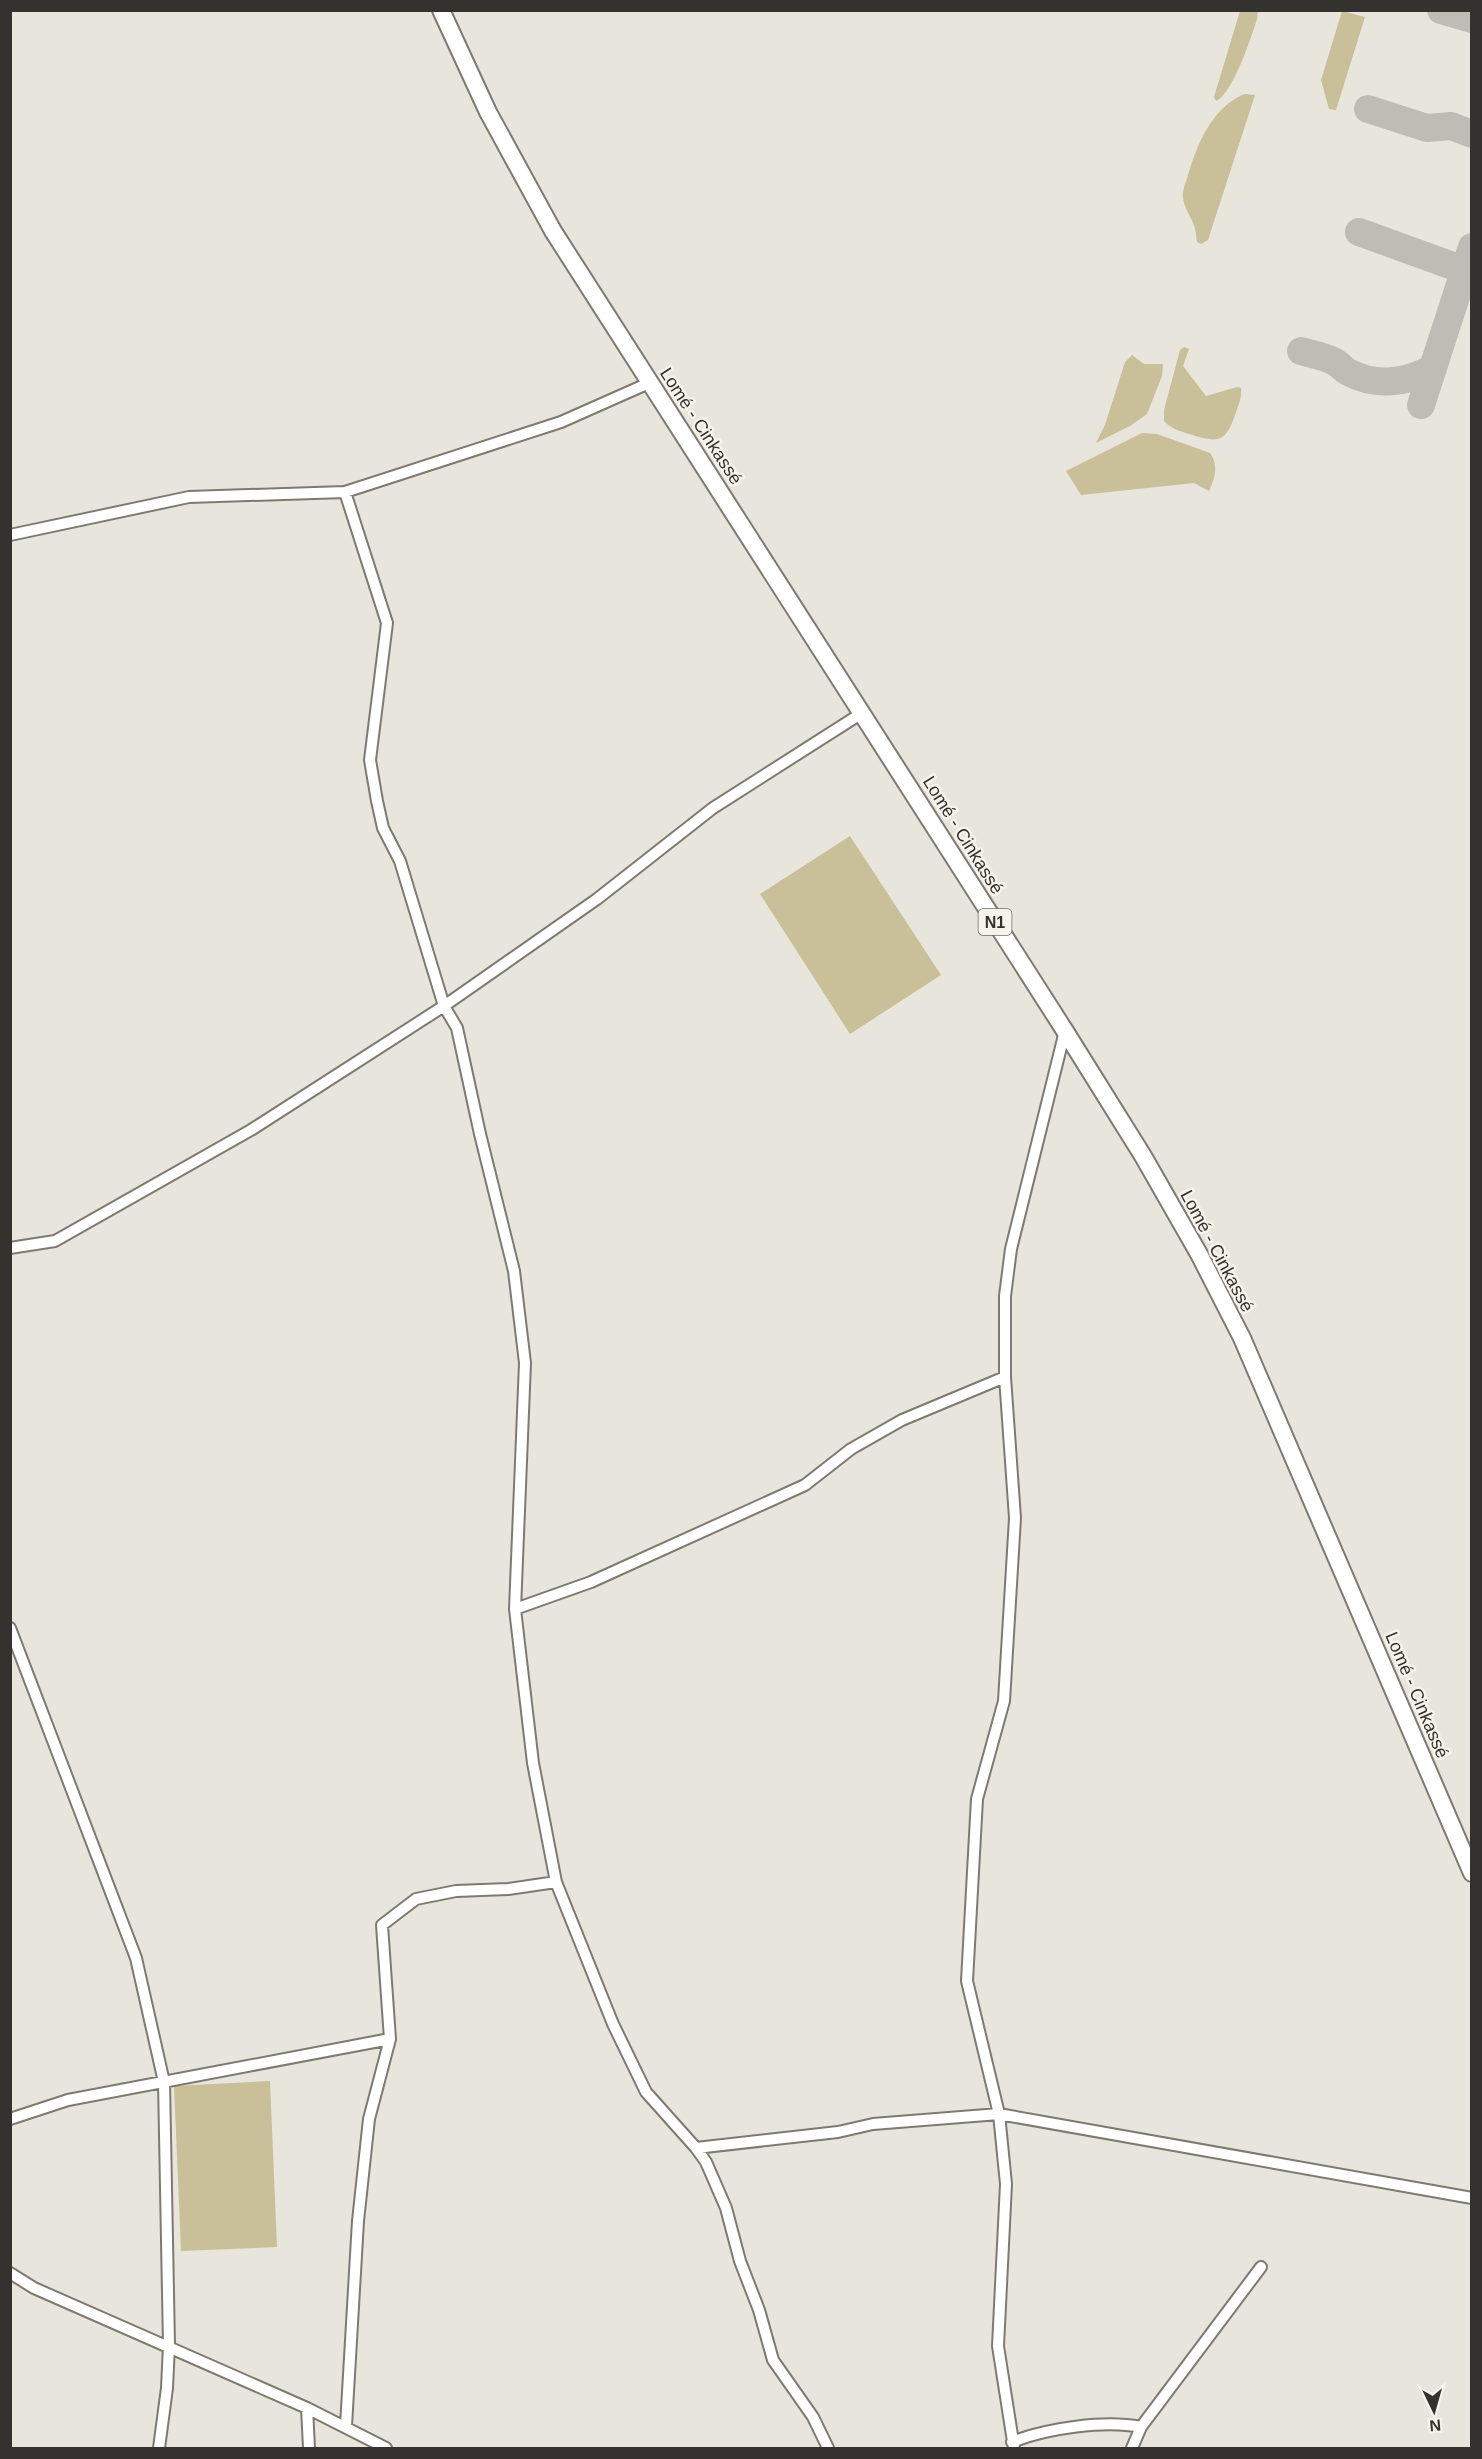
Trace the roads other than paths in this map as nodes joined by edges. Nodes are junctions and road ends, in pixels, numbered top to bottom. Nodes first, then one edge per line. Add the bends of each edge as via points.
1 (441, 10) edge
2 (649, 383) junction
3 (345, 492) junction
4 (10, 535) edge
5 (862, 713) junction
6 (444, 1006) junction
7 (1065, 1031) junction
8 (10, 1248) edge
9 (1005, 1377) junction
10 (515, 1609) junction
11 (10, 1628) edge
12 (1472, 1874) edge
13 (555, 1882) junction
14 (390, 2040) junction
15 (164, 2082) junction
16 (999, 2114) junction
17 (10, 2119) edge
18 (696, 2148) junction
19 (1472, 2198) edge
20 (1262, 2267) dead end
21 (10, 2273) edge
22 (169, 2345) junction
23 (307, 2408) junction
24 (346, 2426) junction
25 (1141, 2427) junction
26 (1013, 2445) edge
27 (159, 2448) edge
28 (309, 2448) edge
29 (386, 2448) edge
30 (828, 2448) edge
31 (1132, 2448) edge

1 - 2 highway, Lomé - Cinkassé / N1 via 525,181
2 - 3 street via 561,422
2 - 5 highway, Lomé - Cinkassé / N1
3 - 4 street via 189,497
3 - 6 street via 387,623 370,760 377,801 383,828 400,861
5 - 6 street via 713,808 597,899
5 - 7 highway, Lomé - Cinkassé / N1
6 - 8 street via 251,1130 55,1241
6 - 10 street via 457,1028 514,1271 524,1352
7 - 9 street via 1011,1250 1005,1296
7 - 12 highway, Lomé - Cinkassé / N1 via 1143,1156 1242,1338
9 - 10 street via 902,1420 851,1449 805,1485 591,1582
9 - 16 street via 1016,1518 1004,1701 976,1799 967,1981
10 - 13 street via 533,1763
11 - 15 street via 136,1958
13 - 14 street via 456,1891 416,1899 382,1925
13 - 18 street via 613,2024 646,2092
14 - 15 street
14 - 24 street via 369,2119 358,2221
15 - 17 street via 68,2100
15 - 22 street
16 - 18 street via 873,2124 837,2132
16 - 19 street
16 - 26 street via 1006,2184 998,2346
18 - 30 street via 726,2208 773,2360 813,2417
20 - 25 street
21 - 22 street via 34,2288
22 - 23 street
22 - 27 street
23 - 24 street
23 - 28 street
24 - 29 street
25 - 26 street via 1100,2425 1026,2436
25 - 31 street

